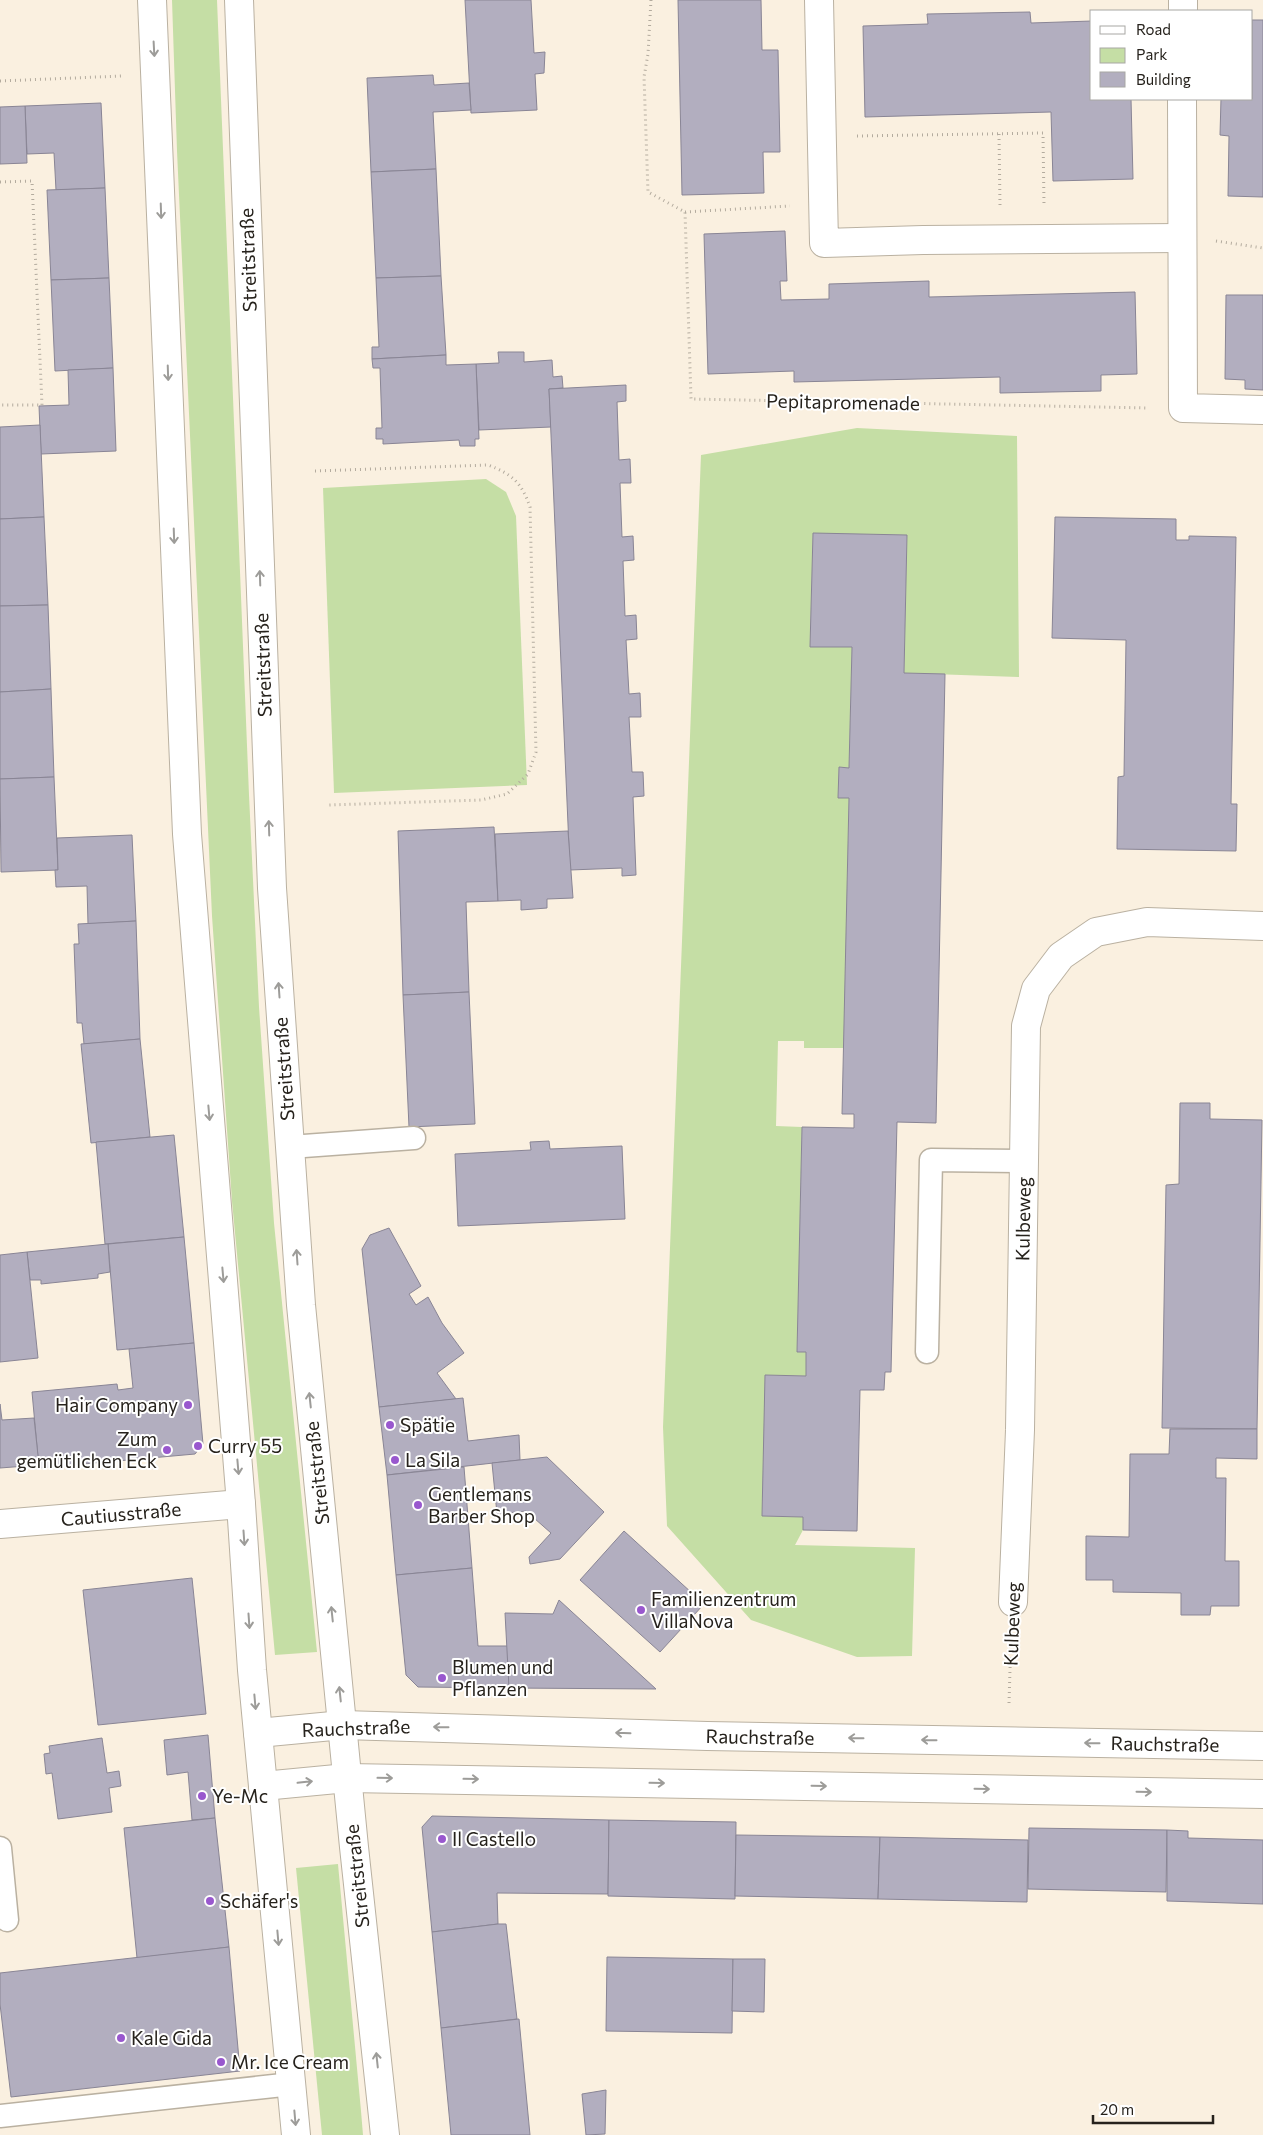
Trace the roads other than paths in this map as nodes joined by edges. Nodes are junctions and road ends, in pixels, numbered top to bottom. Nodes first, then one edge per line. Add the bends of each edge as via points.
1 (152, 0) edge
2 (239, 0) edge
3 (819, 0) edge
4 (1182, 100) edge
5 (1181, 238) junction
6 (1263, 410) edge
7 (1263, 926) edge
8 (414, 1138) dead end
9 (290, 1147) junction
10 (1024, 1161) junction
11 (927, 1352) dead end
12 (241, 1504) junction
13 (0, 1524) edge
14 (1013, 1602) road end
15 (343, 1725) junction
16 (258, 1733) junction
17 (1263, 1746) edge
18 (348, 1778) junction
19 (263, 1786) junction
20 (1263, 1794) edge
21 (0, 1848) edge
22 (7, 1920) dead end
23 (292, 2084) junction
24 (0, 2116) edge
25 (296, 2135) edge
26 (385, 2135) edge

1 -> 12 main road via 187,834
9 -> 2 main road, Streitstraße via 272,888
3 - 5 main road via 824,243
4 - 5 main road
5 - 6 main road via 1183,408
7 - 10 main road, Kulbeweg via 1146,922 1096,932 1061,956 1036,989 1026,1026
8 - 9 lane
15 -> 9 main road, Streitstraße via 301,1305
10 - 11 lane via 931,1160
10 - 14 main road, Kulbeweg via 1020,1430
12 - 13 main road, Cautiusstraße
12 -> 16 main road
15 - 16 main road, Rauchstraße
17 -> 15 main road, Rauchstraße via 706,1736
15 - 18 main road, Streitstraße
16 - 19 main road
19 -> 18 main road
18 -> 20 main road
26 -> 18 main road, Streitstraße
19 -> 23 main road
21 - 22 lane
23 - 24 lane
23 -> 25 main road

